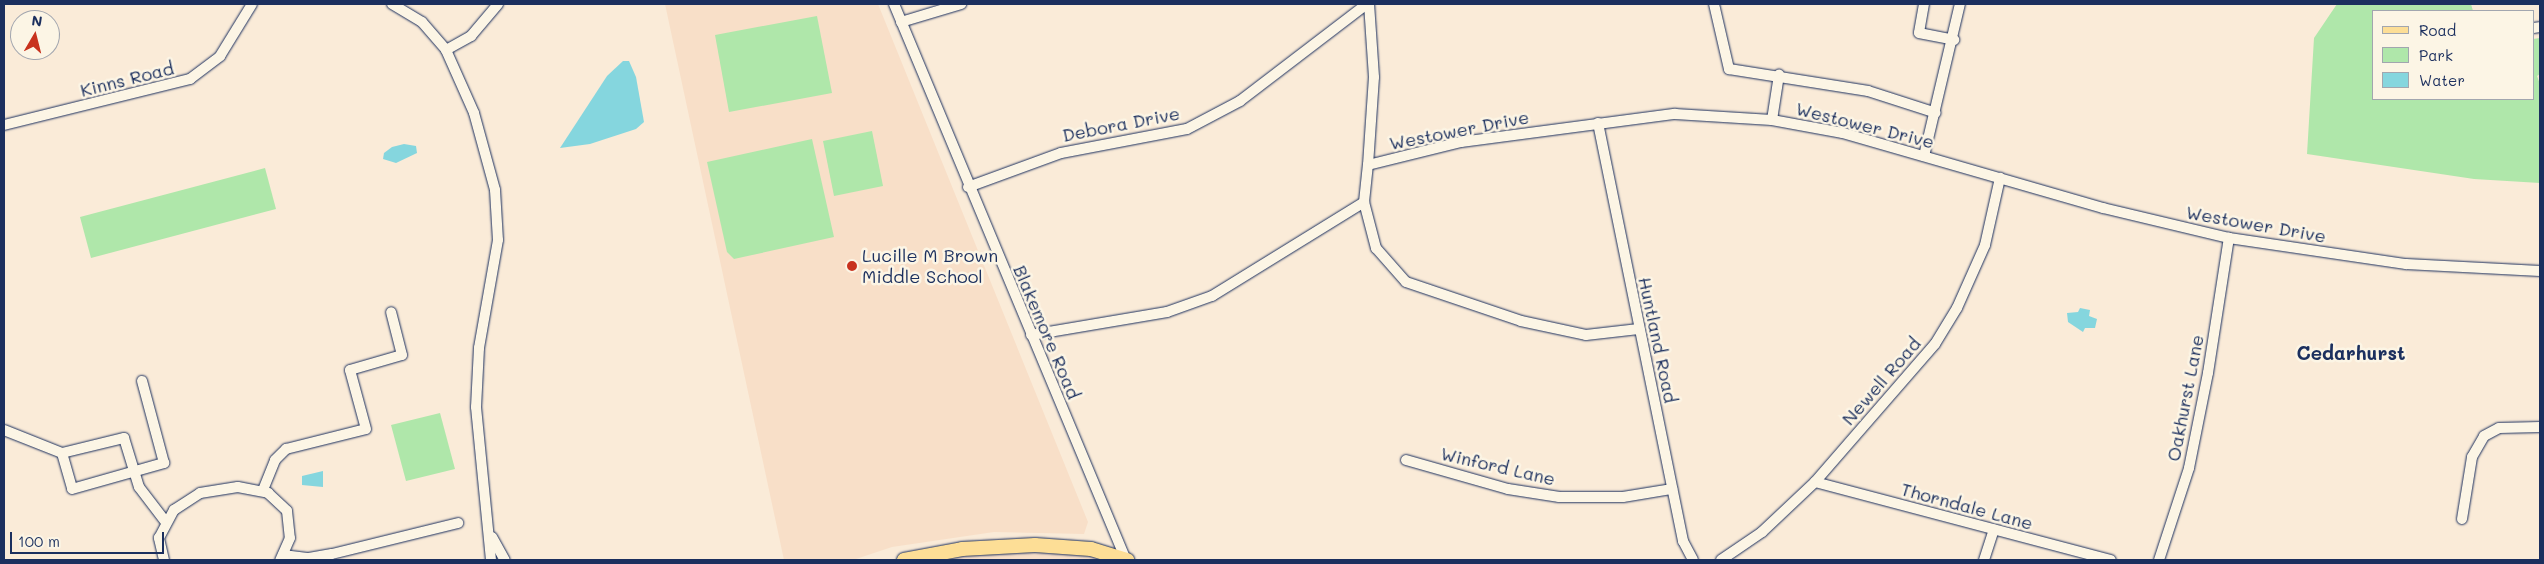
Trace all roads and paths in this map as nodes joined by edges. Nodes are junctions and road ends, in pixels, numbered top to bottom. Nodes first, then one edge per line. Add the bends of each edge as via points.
1 (252, 4) edge
2 (392, 4) edge
3 (498, 4) edge
4 (894, 4) edge
5 (961, 4) edge
6 (1368, 4) edge
7 (1714, 4) edge
8 (1924, 4) edge
9 (1960, 4) edge
10 (901, 22) junction
11 (1954, 40) junction
12 (446, 50) junction
13 (1779, 75) junction
14 (1936, 113) junction
15 (1772, 120) junction
16 (1598, 123) junction
17 (4, 125) edge
18 (1924, 156) junction
19 (1368, 164) junction
20 (2000, 178) junction
21 (968, 187) junction
22 (1364, 202) junction
23 (2229, 238) junction
24 (2540, 271) edge
25 (391, 312) dead end
26 (1639, 329) junction
27 (1030, 335) junction
28 (142, 380) dead end
29 (2540, 427) edge
30 (4, 430) edge
31 (62, 453) junction
32 (1406, 460) dead end
33 (133, 472) junction
34 (1815, 482) junction
35 (1672, 489) junction
36 (263, 490) junction
37 (2462, 519) dead end
38 (165, 521) junction
39 (458, 522) dead end
40 (1994, 530) junction
41 (491, 536) junction
42 (280, 559) edge
43 (164, 560) edge
44 (491, 560) edge
45 (505, 560) edge
46 (904, 560) edge
47 (1122, 560) edge
48 (1126, 560) edge
49 (1693, 560) edge
50 (1721, 560) edge
51 (1984, 560) edge
52 (2111, 560) edge
53 (2159, 560) edge

1 - 17 street, Kinns Road via 220,56 190,79
2 - 12 street via 422,22
3 - 12 street via 472,36
4 - 10 street, Blakemore Road
5 - 10 street
6 - 19 street via 1374,77
6 - 21 street, Debora Drive via 1240,102 1187,129 1060,152
7 - 13 street via 1729,69
8 - 11 street via 1919,33
9 - 11 street
10 - 21 street, Blakemore Road
11 - 14 street
12 - 41 street via 474,113 498,218 496,252 478,348 476,407 479,469
13 - 14 street via 1868,91
13 - 15 street
14 - 18 street
15 - 16 street, Westower Drive via 1676,114
15 - 18 street, Westower Drive via 1843,133
16 - 19 street, Westower Drive via 1461,142
16 - 26 street, Huntland Road
18 - 20 street, Westower Drive
19 - 22 street, Westower Drive
20 - 23 street, Westower Drive
20 - 34 street, Newell Road via 1985,244 1947,325
21 - 27 street, Blakemore Road
22 - 26 street via 1376,248 1406,282 1521,322 1586,335
22 - 27 street via 1200,301 1167,312
23 - 24 street, Westower Drive via 2406,264
23 - 53 street, Oakhurst Lane via 2189,468
25 - 36 street via 402,355 350,370 366,429 286,450 275,460
26 - 35 street, Huntland Road
27 - 48 street, Blakemore Road
28 - 33 street via 164,463
29 - 37 street via 2499,428 2476,446
30 - 31 street
31 - 33 street via 124,438
31 - 33 street via 72,489
32 - 35 street, Winford Lane via 1551,496 1590,499
33 - 38 street via 143,493
34 - 40 street, Thorndale Lane
34 - 50 street, Newell Road via 1762,532
35 - 49 street, Huntland Road via 1683,540
36 - 38 street via 238,487 207,490 180,505
36 - 42 street via 279,500 289,518 290,538
38 - 43 street via 159,543
39 - 42 street via 332,554
40 - 51 street
40 - 52 street, Thorndale Lane
41 - 44 street
41 - 45 street
46 - 48 main road via 962,549 1035,545 1091,549
47 - 48 main road

